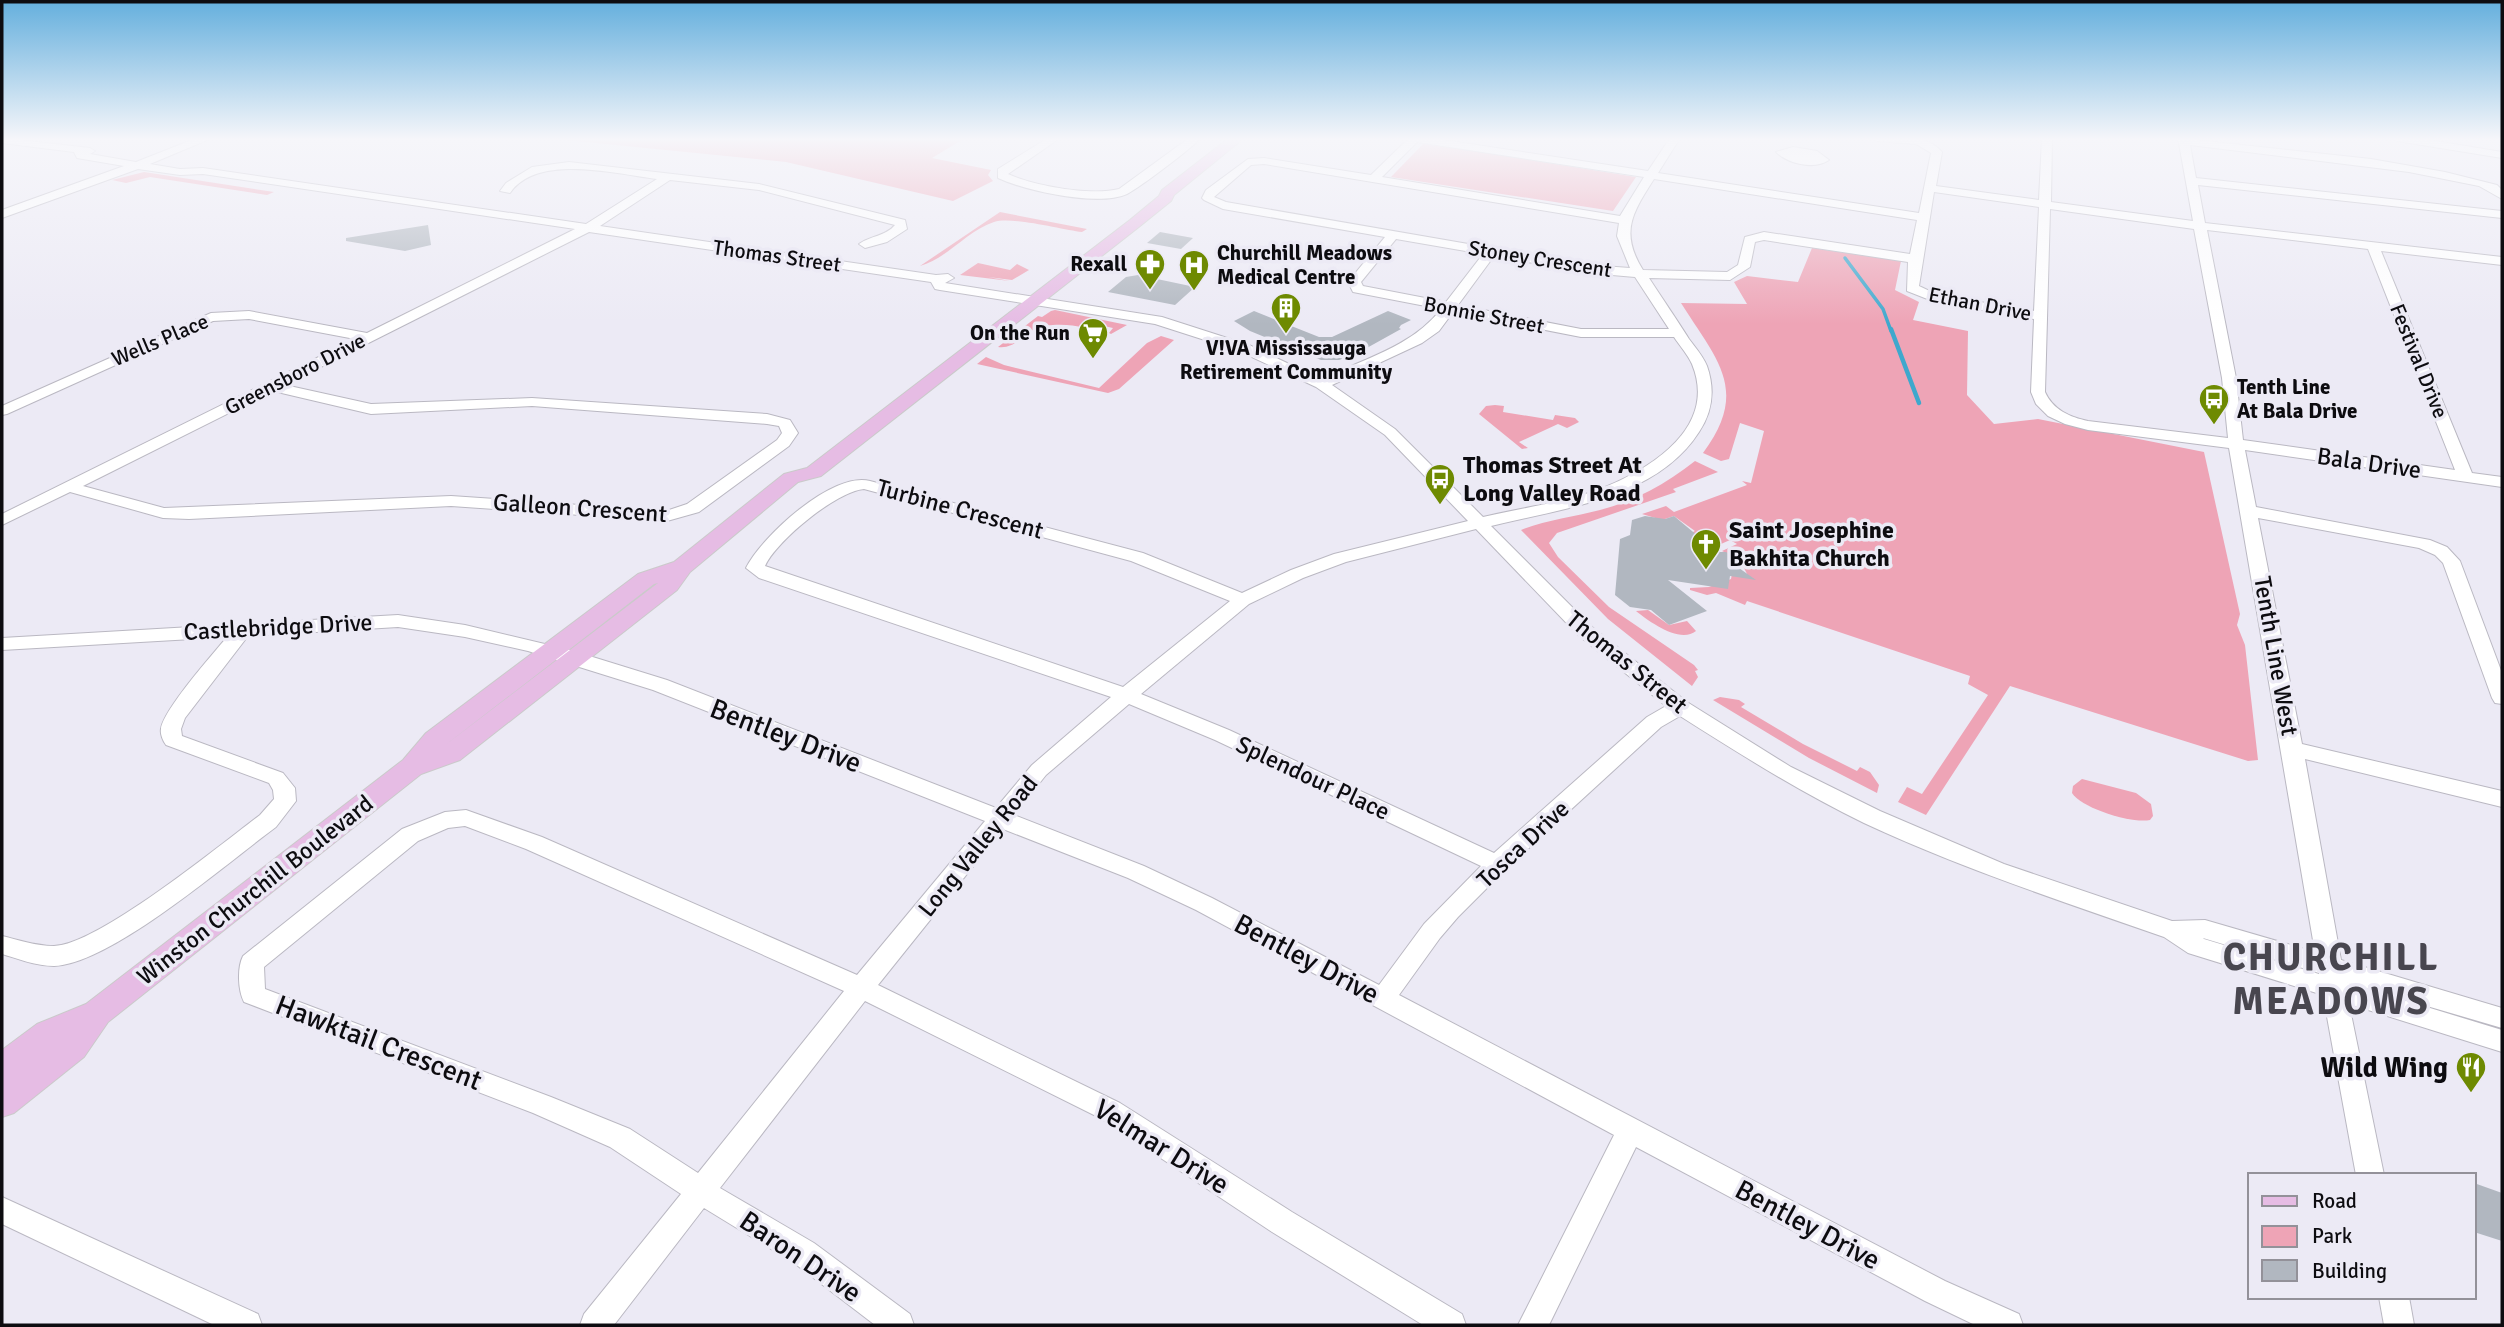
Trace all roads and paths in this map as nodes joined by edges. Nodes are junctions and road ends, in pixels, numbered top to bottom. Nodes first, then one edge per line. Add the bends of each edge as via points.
1 (37, 200) edge
2 (398, 200) edge
3 (631, 200) edge
4 (810, 200) edge
5 (1163, 200) edge
6 (1212, 200) edge
7 (1505, 200) edge
8 (1636, 200) edge
9 (1815, 200) edge
10 (1927, 200) edge
11 (2011, 200) edge
12 (2045, 200) edge
13 (2195, 200) edge
14 (2369, 200) edge
15 (2045, 205) junction
16 (2, 214) edge
17 (2502, 214) edge
18 (1923, 217) junction
19 (1624, 220) junction
20 (2200, 226) junction
21 (587, 228) junction
22 (1393, 235) junction
23 (864, 244) dead end
24 (2373, 246) junction
25 (1491, 252) junction
26 (1915, 259) junction
27 (2502, 261) edge
28 (1640, 274) junction
29 (1032, 295) junction
30 (1449, 308) junction
31 (2042, 316) junction
32 (1680, 333) junction
33 (369, 337) junction
34 (1321, 384) junction
35 (272, 386) junction
36 (2, 411) edge
37 (2236, 444) junction
38 (2466, 477) junction
39 (2502, 482) edge
40 (69, 487) junction
41 (2249, 511) junction
42 (2, 520) edge
43 (1481, 523) junction
44 (1243, 600) junction
45 (243, 629) junction
46 (3, 645) edge
47 (563, 654) junction
48 (1126, 695) junction
49 (2502, 698) edge
50 (1680, 707) junction
51 (2293, 749) junction
52 (2502, 799) edge
53 (1000, 818) junction
54 (1497, 864) junction
55 (2, 945) edge
56 (2331, 978) junction
57 (861, 988) junction
58 (1383, 999) junction
59 (2502, 1018) edge
60 (2502, 1041) edge
61 (7, 1091) edge
62 (1631, 1130) junction
63 (2370, 1173) edge
64 (699, 1190) junction
65 (2, 1210) edge
66 (2394, 1299) edge
67 (247, 1325) edge
68 (595, 1325) edge
69 (899, 1325) edge
70 (1451, 1325) edge
71 (1533, 1325) edge
72 (2008, 1325) edge
73 (2399, 1325) edge

1 - 16 street
2 - 21 street, Thomas Street
3 - 21 street, Greensboro Drive
4 - 23 street via 901,223 901,229 892,235
5 - 29 main road, Winston Churchill Boulevard
6 - 22 street, Stoney Crescent
7 - 19 street, Stoney Crescent
8 - 19 street
9 - 18 street
10 - 18 street, Ethan Drive
11 - 15 street
12 - 15 street, Bala Drive
13 - 20 street, Tenth Line West
14 - 17 street
15 - 20 street
15 - 31 street, Bala Drive
18 - 26 street, Ethan Drive
19 - 28 street, Long Valley Road via 1626,248
20 - 24 street
20 - 37 street, Tenth Line West via 2229,379
21 - 29 street, Thomas Street via 936,279 940,286
21 - 33 street, Greensboro Drive
22 - 25 street, Stoney Crescent
22 - 30 street, Bonnie Street via 1354,286
24 - 27 street
24 - 38 street, Festival Drive
25 - 28 street, Stoney Crescent
25 - 30 street
26 - 28 street, Stoney Crescent via 1764,236 1749,240 1744,267 1730,276
26 - 31 street, Ethan Drive via 1911,285 1921,294
28 - 32 street, Long Valley Road
29 - 34 street, Thomas Street via 1200,332
29 - 47 main road, Winston Churchill Boulevard via 814,472 791,478 682,567 669,585
30 - 32 street, Bonnie Street via 1581,333
30 - 34 street via 1434,328 1417,340
31 - 37 street, Bala Drive via 2038,393 2055,414 2087,426
32 - 43 street, Long Valley Road via 1699,364 1705,395 1698,422 1681,448 1651,471 1614,489
33 - 35 street, Greensboro Drive
33 - 36 street, Wells Place via 249,315 211,317
34 - 43 street, Thomas Street via 1390,432
35 - 40 street, Greensboro Drive
35 - 40 street, Galleon Crescent via 371,409 557,403 767,419 785,423 790,432 783,443 693,508 667,516 451,501 176,513
37 - 38 street, Bala Drive
37 - 41 street, Tenth Line West
38 - 39 street, Bala Drive
40 - 42 street, Greensboro Drive
41 - 49 street via 2441,551 2451,561
41 - 51 street, Tenth Line West
43 - 44 street, Long Valley Road via 1340,558
43 - 50 street, Thomas Street via 1586,631
44 - 48 street, Long Valley Road
44 - 48 street, Turbine Crescent via 1138,557 864,484 838,490 764,551 755,565 765,574
45 - 46 street, Castlebridge Drive
45 - 47 street, Castlebridge Drive via 398,621
45 - 55 street via 176,716 173,740 276,778 284,788 285,801 268,821 114,934 56,956
47 - 53 street, Bentley Drive via 660,685
47 - 61 main road, Winston Churchill Boulevard via 451,754 412,767 97,1013 72,1047
48 - 53 street, Long Valley Road via 1039,770
48 - 54 street, Splendour Place
50 - 54 street, Tosca Drive via 1654,722
50 - 56 street, Thomas Street via 1784,772 1872,817 1996,870 2172,930 2196,946
51 - 52 street
51 - 56 street, Tenth Line West
53 - 57 street, Long Valley Road
53 - 58 street, Bentley Drive via 1159,883
54 - 58 street, Tosca Drive via 1432,931
56 - 59 street, Thomas Street
56 - 60 street, Thomas Street
56 - 63 street, Tenth Line West
57 - 64 street, Long Valley Road
57 - 64 street, Hawktail Crescent via 466,818 445,820 410,835 252,963 253,995 602,1129
57 - 70 street, Velmar Drive via 1111,1111
58 - 62 street, Bentley Drive
62 - 71 street
62 - 72 street, Bentley Drive
64 - 68 street, Long Valley Road
64 - 69 street, Baron Drive via 804,1253
65 - 67 street
66 - 73 street

